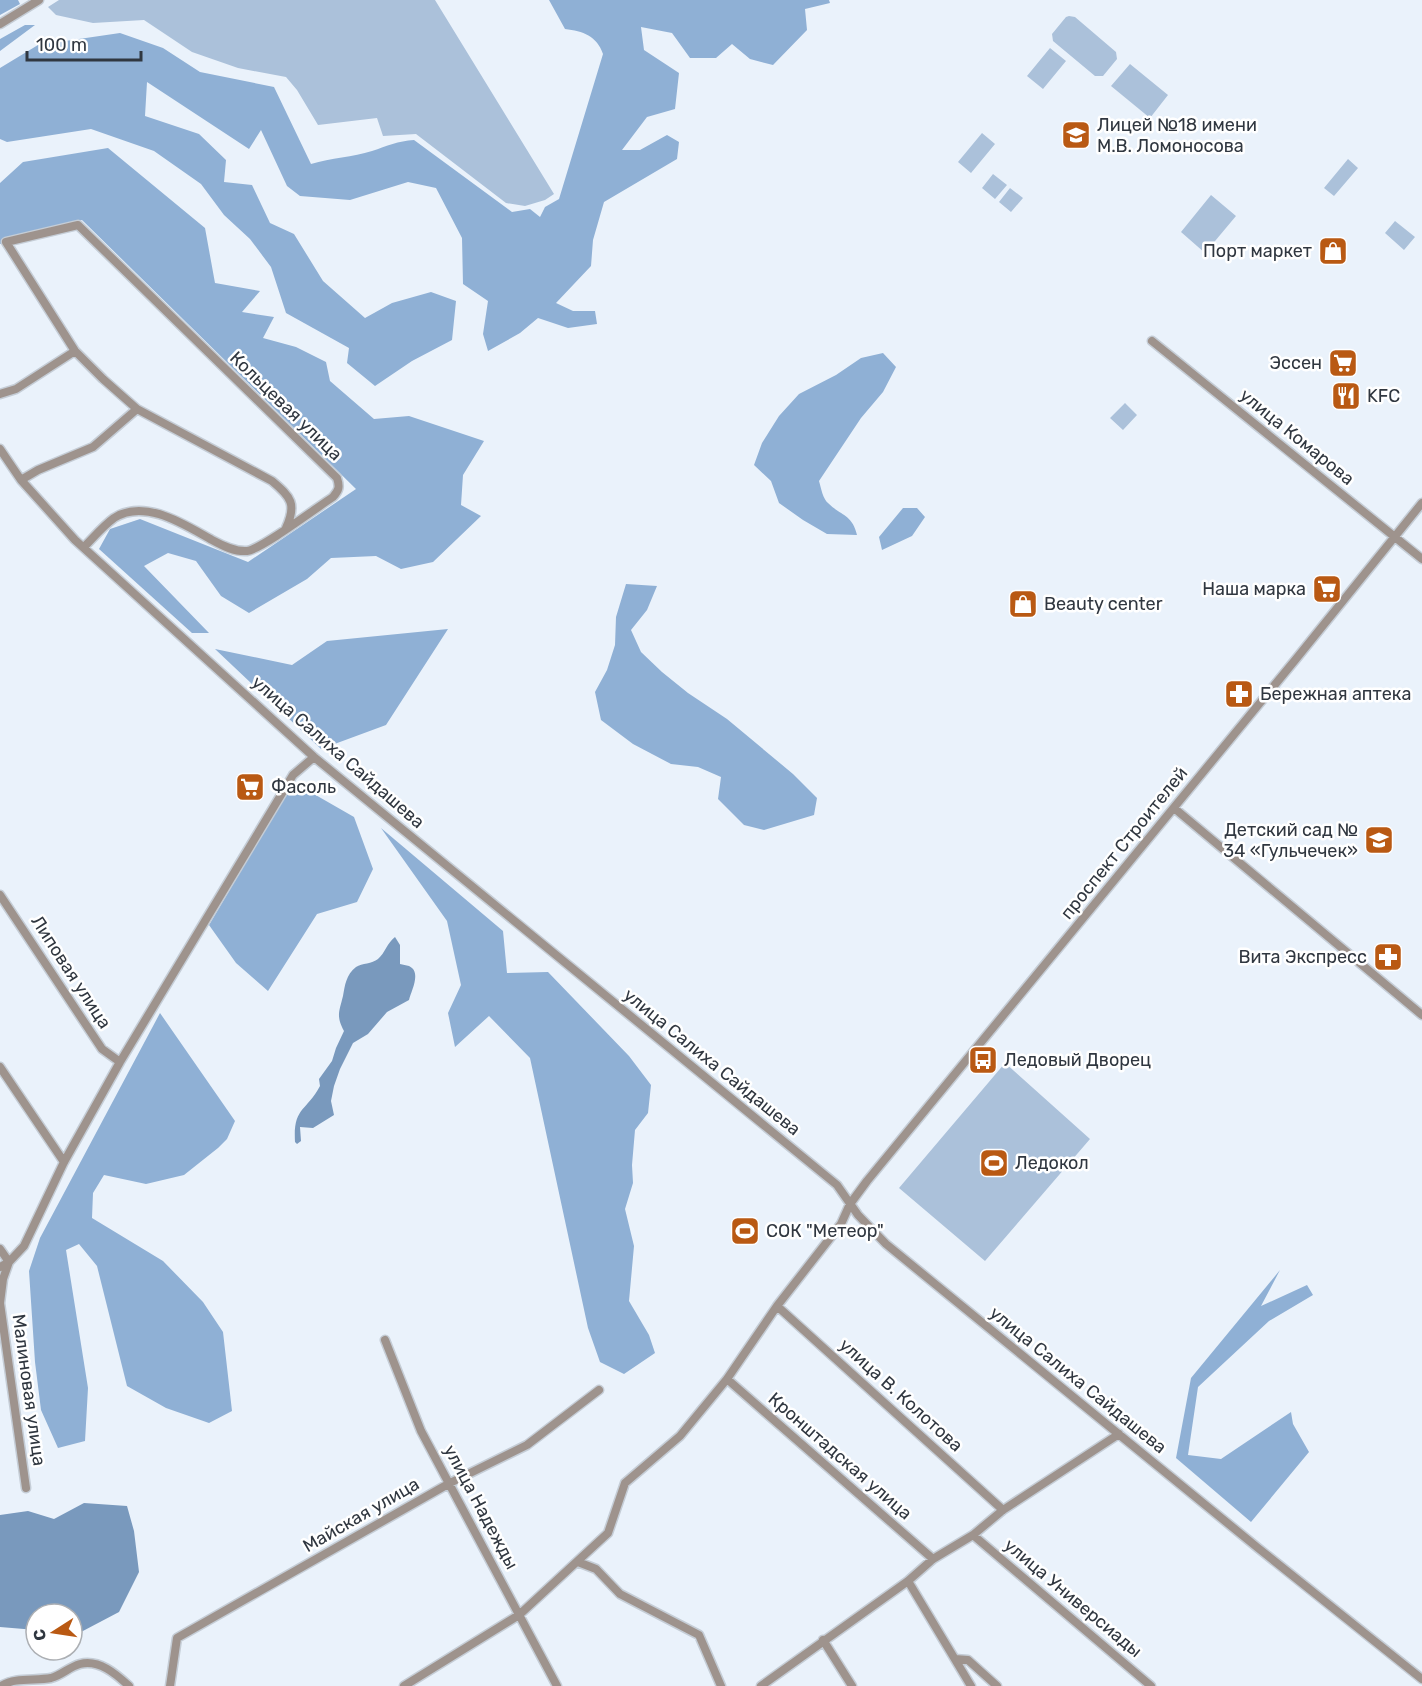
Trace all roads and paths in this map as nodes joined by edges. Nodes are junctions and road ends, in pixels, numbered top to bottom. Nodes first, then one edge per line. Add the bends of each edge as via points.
1 (39, 0) edge
2 (0, 24) edge
3 (1152, 340) dead end
4 (75, 351) junction
5 (0, 394) edge
6 (137, 409) junction
7 (0, 449) edge
8 (21, 480) junction
9 (1422, 503) edge
10 (286, 528) junction
11 (1395, 537) junction
12 (84, 547) junction
13 (1422, 559) edge
14 (314, 757) junction
15 (1174, 808) junction
16 (0, 895) edge
17 (1422, 1015) edge
18 (120, 1062) junction
19 (0, 1067) edge
20 (64, 1162) junction
21 (850, 1204) junction
22 (0, 1249) edge
23 (9, 1262) junction
24 (0, 1268) edge
25 (777, 1306) junction
26 (385, 1340) dead end
27 (727, 1379) junction
28 (599, 1390) dead end
29 (1119, 1434) junction
30 (450, 1483) junction
31 (26, 1488) dead end
32 (1003, 1510) junction
33 (973, 1535) junction
34 (933, 1558) junction
35 (578, 1562) junction
36 (908, 1581) junction
37 (519, 1615) junction
38 (823, 1640) junction
39 (955, 1659) junction
40 (1422, 1679) edge
41 (1, 1686) edge
42 (129, 1686) edge
43 (170, 1686) edge
44 (404, 1686) edge
45 (558, 1686) edge
46 (721, 1686) edge
47 (761, 1686) edge
48 (852, 1686) edge
49 (971, 1686) edge
50 (997, 1686) edge
51 (1151, 1686) edge

1 - 2 street
3 - 11 street, улица Комарова
4 - 5 street via 16,389
4 - 6 street
4 - 10 street, Кольцевая улица via 6,242 78,225 337,478 339,490 333,497
6 - 8 street via 93,447
6 - 10 street via 272,481 291,502 292,514
7 - 8 street, улица Салиха Сайдашева
8 - 12 street, улица Салиха Сайдашева
9 - 11 street, проспект Строителей
10 - 12 street, Кольцевая улица via 249,551 237,551 163,515 132,512 114,518
11 - 13 street, улица Комарова
11 - 15 street, проспект Строителей
12 - 14 street, улица Салиха Сайдашева
14 - 18 street via 293,775
14 - 21 street, улица Салиха Сайдашева via 837,1185
15 - 17 street
15 - 21 street, проспект Строителей
16 - 18 street, Липовая улица via 102,1049
18 - 20 street
19 - 20 street
20 - 23 street via 24,1246
21 - 25 street, проспект Строителей via 841,1224
21 - 29 street, улица Салиха Сайдашева via 886,1244
22 - 23 street
23 - 24 street
23 - 31 street, Малиновая улица via 0,1303
25 - 27 street, проспект Строителей
25 - 32 street, улица В. Колотова
26 - 30 street, улица Надежды via 421,1431
27 - 34 street, Кронштадская улица
27 - 35 street, проспект Строителей via 680,1436 625,1483 608,1533
28 - 30 street, Майская улица via 527,1445
29 - 32 street
29 - 40 street, улица Салиха Сайдашева
30 - 37 street, улица Надежды
30 - 43 street, Майская улица via 177,1638
32 - 33 street
33 - 34 street
33 - 51 street, улица Универсиады
34 - 36 street
35 - 37 street, проспект Строителей
35 - 46 street via 596,1569 621,1594 699,1635
36 - 38 street
36 - 39 street
37 - 44 street, проспект Строителей
37 - 45 street, улица Надежды
38 - 47 street
38 - 48 street
39 - 49 street
39 - 50 street via 968,1660
41 - 42 street via 50,1678 92,1663 112,1671

